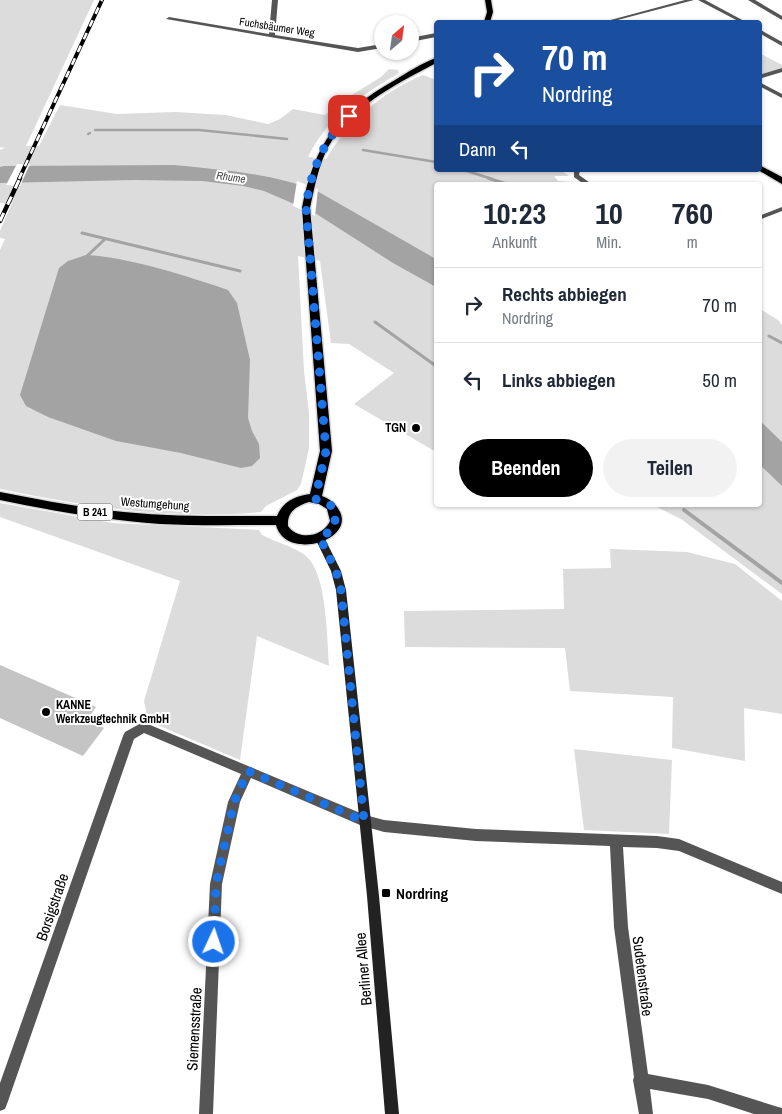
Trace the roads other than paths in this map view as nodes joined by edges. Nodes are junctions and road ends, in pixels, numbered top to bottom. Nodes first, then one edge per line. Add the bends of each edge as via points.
1 (275, 0) edge
2 (488, 0) edge
3 (495, 0) edge
4 (691, 0) edge
5 (702, 0) edge
6 (751, 0) edge
7 (782, 18) edge
8 (168, 19) dead end
9 (488, 20) edge
10 (495, 20) edge
11 (614, 20) edge
12 (739, 20) edge
13 (762, 33) edge
14 (434, 35) edge
15 (272, 36) junction
16 (419, 38) edge
17 (782, 44) edge
18 (374, 47) edge
19 (434, 61) edge
20 (782, 70) edge
21 (762, 76) edge
22 (762, 86) edge
23 (782, 96) edge
24 (762, 169) edge
25 (577, 172) edge
26 (782, 181) edge
27 (585, 182) edge
28 (782, 209) edge
29 (762, 217) edge
30 (0, 496) edge
31 (315, 499) junction
32 (281, 520) junction
33 (320, 538) junction
34 (248, 771) junction
35 (364, 821) junction
36 (616, 841) junction
37 (782, 888) edge
38 (640, 1080) junction
39 (0, 1104) edge
40 (206, 1114) edge
41 (392, 1114) edge
42 (646, 1114) edge
43 (778, 1114) edge

1 - 15 street
2 - 9 main road
3 - 10 main road
4 - 11 street
5 - 12 street
6 - 7 street
8 - 15 street, Fuchsbäumer Weg
13 - 17 street
14 - 16 street
15 - 18 street, Fuchsbäumer Weg via 358,50
19 - 31 main road via 396,82 341,124 318,158 309,186 306,208 326,451
20 - 21 street
22 - 23 street
24 - 26 main road
25 - 27 street via 576,176
28 - 29 street
30 - 32 main road, Westumgehung / B 241 via 142,518
31 - 32 main road via 289,505
31 - 33 main road via 330,504 336,516 333,529
32 - 33 main road via 290,535 304,540
33 - 35 main road, Berliner Allee via 341,590
34 - 35 street
34 - 39 street, Borsigstraße via 143,727 129,736
34 - 40 street, Siemensstraße via 234,802 216,884
35 - 36 street via 433,832
35 - 41 main road, Berliner Allee
36 - 37 street via 679,845
36 - 38 street, Sudetenstraße via 621,927
38 - 42 street, Sudetenstraße
38 - 43 street via 708,1092

